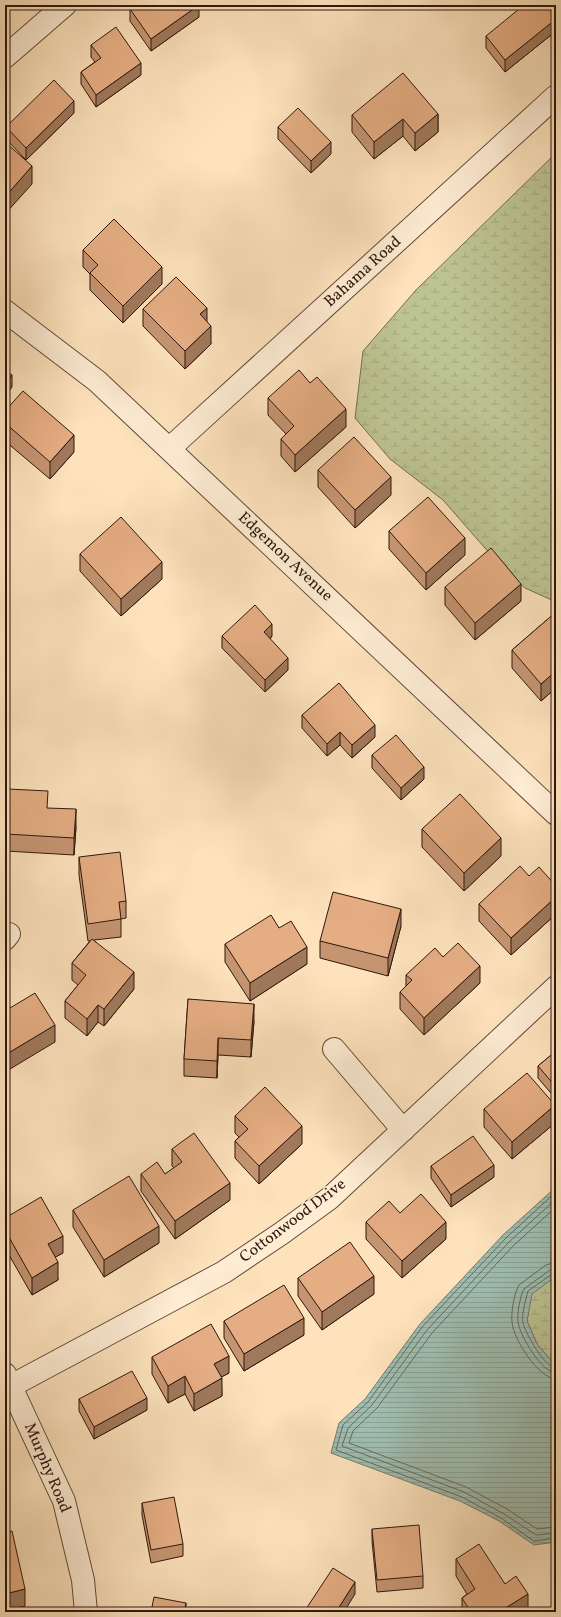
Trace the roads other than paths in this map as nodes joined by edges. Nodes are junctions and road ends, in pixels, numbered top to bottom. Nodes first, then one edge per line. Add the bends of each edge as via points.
1 (65, 5) edge
2 (5, 57) edge
3 (556, 96) edge
4 (5, 311) edge
5 (170, 448) junction
6 (556, 814) edge
7 (556, 988) edge
8 (334, 1049) dead end
9 (403, 1130) junction
10 (8, 1380) edge
11 (86, 1612) edge

1 - 2 street
3 - 5 street, Bahama Road
4 - 5 street, Edgemon Avenue via 97,381
5 - 6 street, Edgemon Avenue
7 - 9 street, Cottonwood Drive
8 - 9 street
9 - 10 street, Cottonwood Drive via 330,1198 224,1272
10 - 11 street, Murphy Road via 64,1501 83,1580

